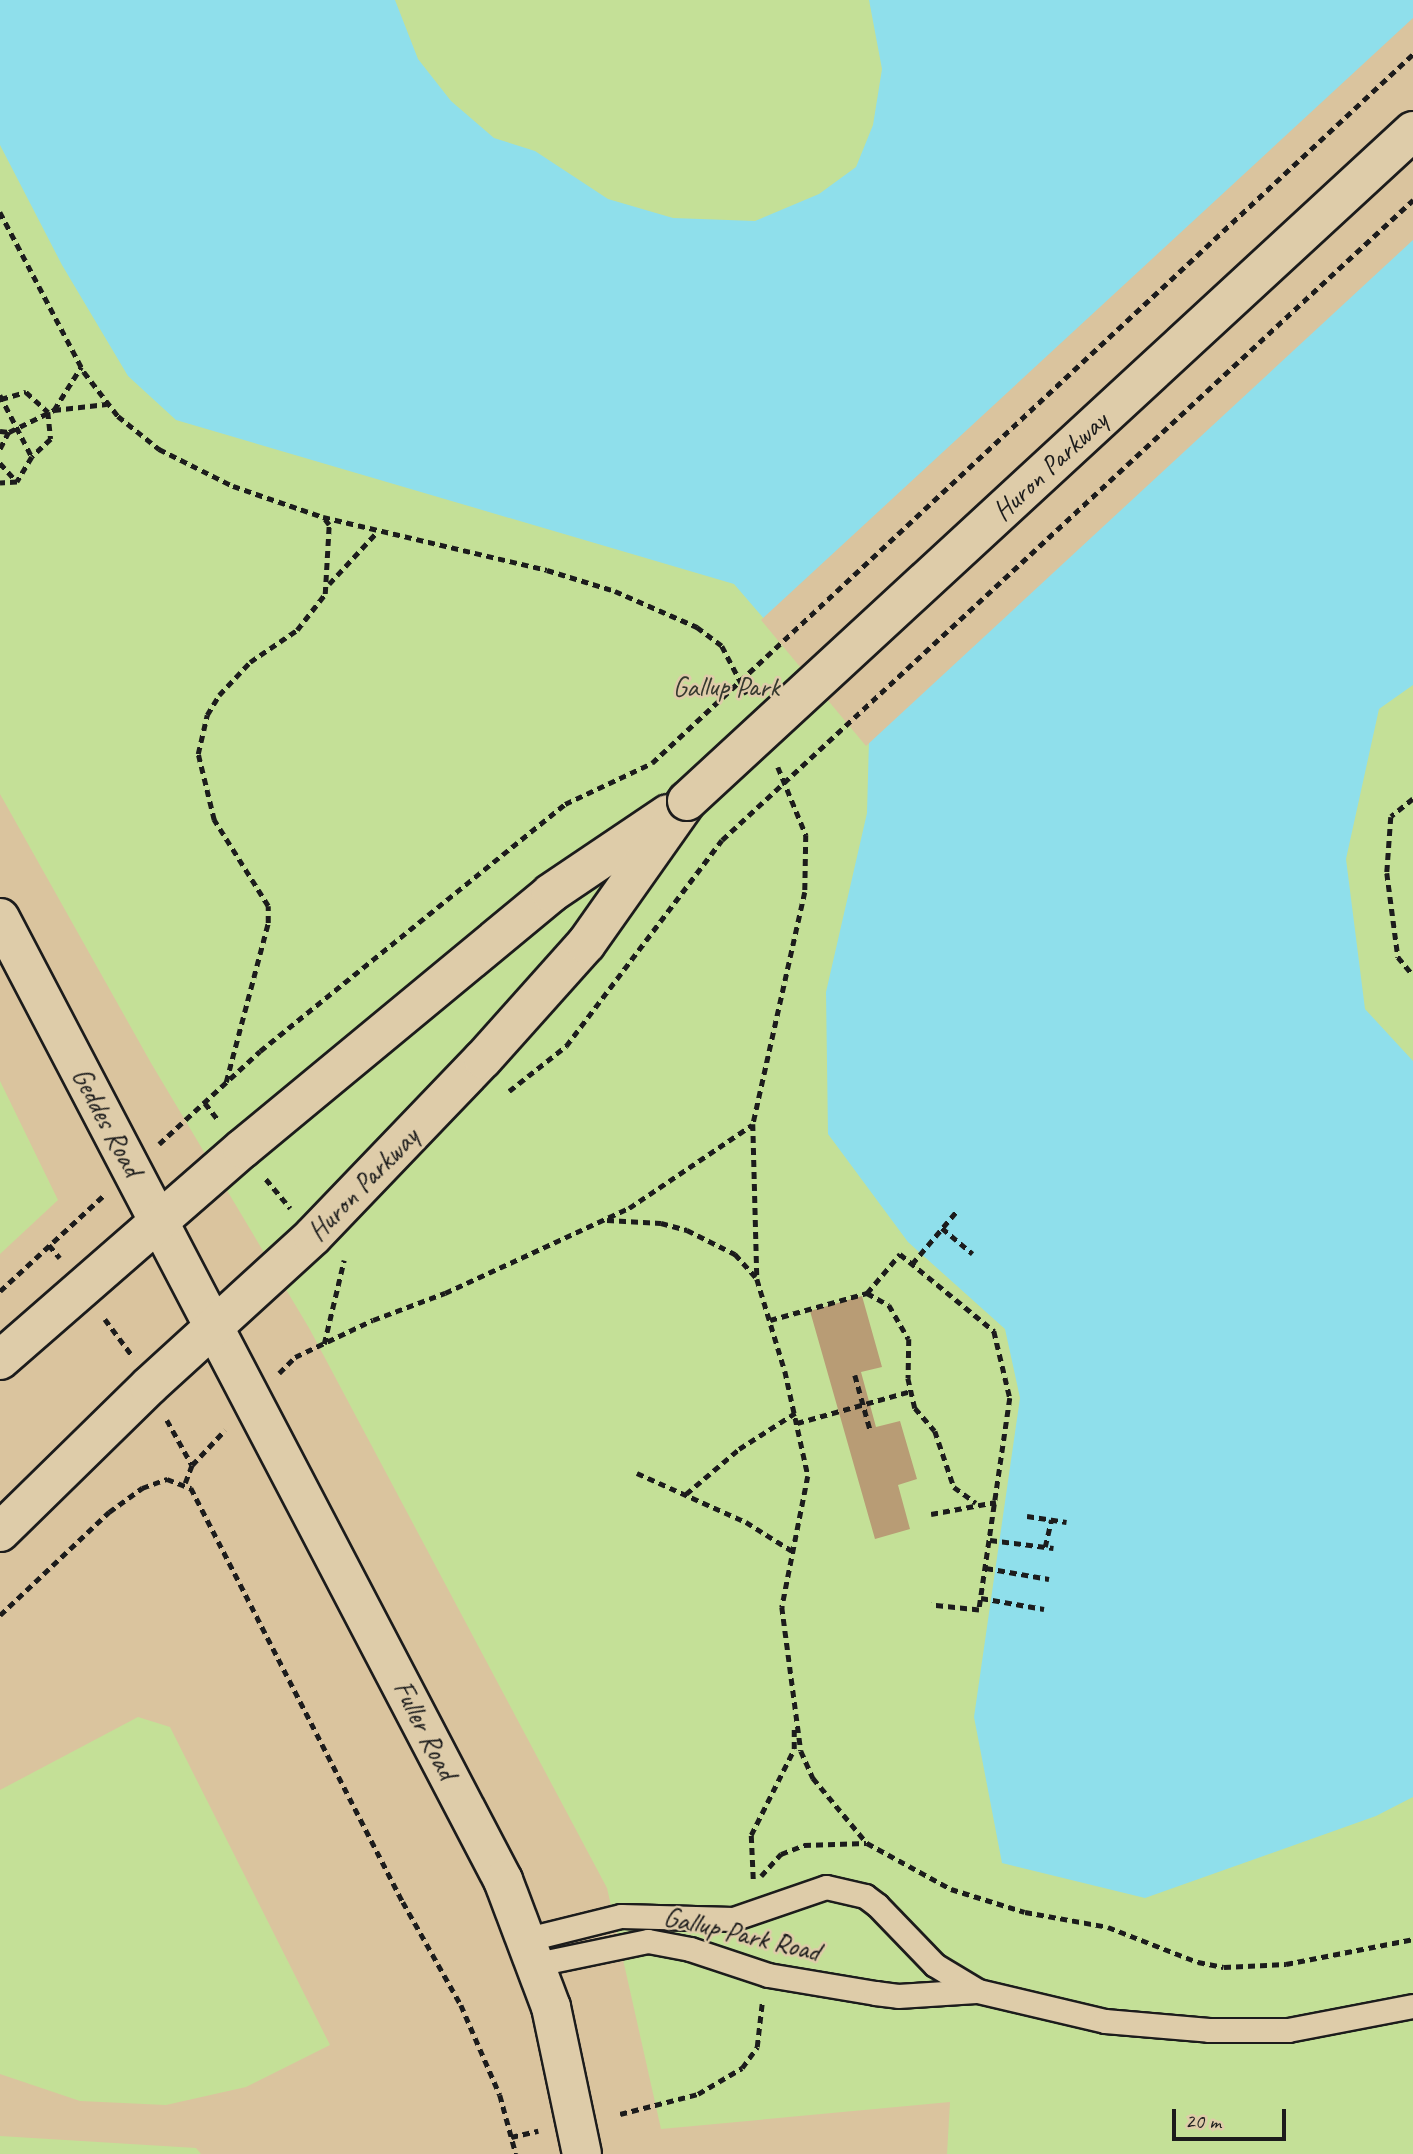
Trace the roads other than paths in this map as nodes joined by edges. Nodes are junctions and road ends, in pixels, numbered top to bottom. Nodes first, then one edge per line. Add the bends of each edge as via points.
1 (1413, 131) edge
2 (687, 801) junction
3 (0, 918) edge
4 (160, 1222) junction
5 (216, 1326) junction
6 (0, 1360) edge
7 (0, 1532) edge
8 (532, 1952) junction
9 (978, 1991) junction
10 (1413, 2006) edge
11 (582, 2154) edge

1 - 2 main road, Huron Parkway, bridge
2 - 4 main road, Huron Parkway via 551,893
2 - 5 main road, Huron Parkway via 578,954 313,1236
3 - 4 main road, Geddes Road
4 - 5 main road, Geddes Road
4 - 6 main road, Huron Parkway
5 - 7 main road, Huron Parkway
5 - 8 main road, Fuller Road via 503,1880
8 - 9 lane, Gallup Park Road via 648,1941 690,1949 768,1975 875,1993
8 - 9 lane, Gallup Park Road via 621,1916 733,1919 812,1888 841,1888 877,1905 935,1965
8 - 11 main road, Fuller Road via 562,2051
9 - 10 lane, Gallup Park Road via 1105,2021 1214,2030 1288,2031

